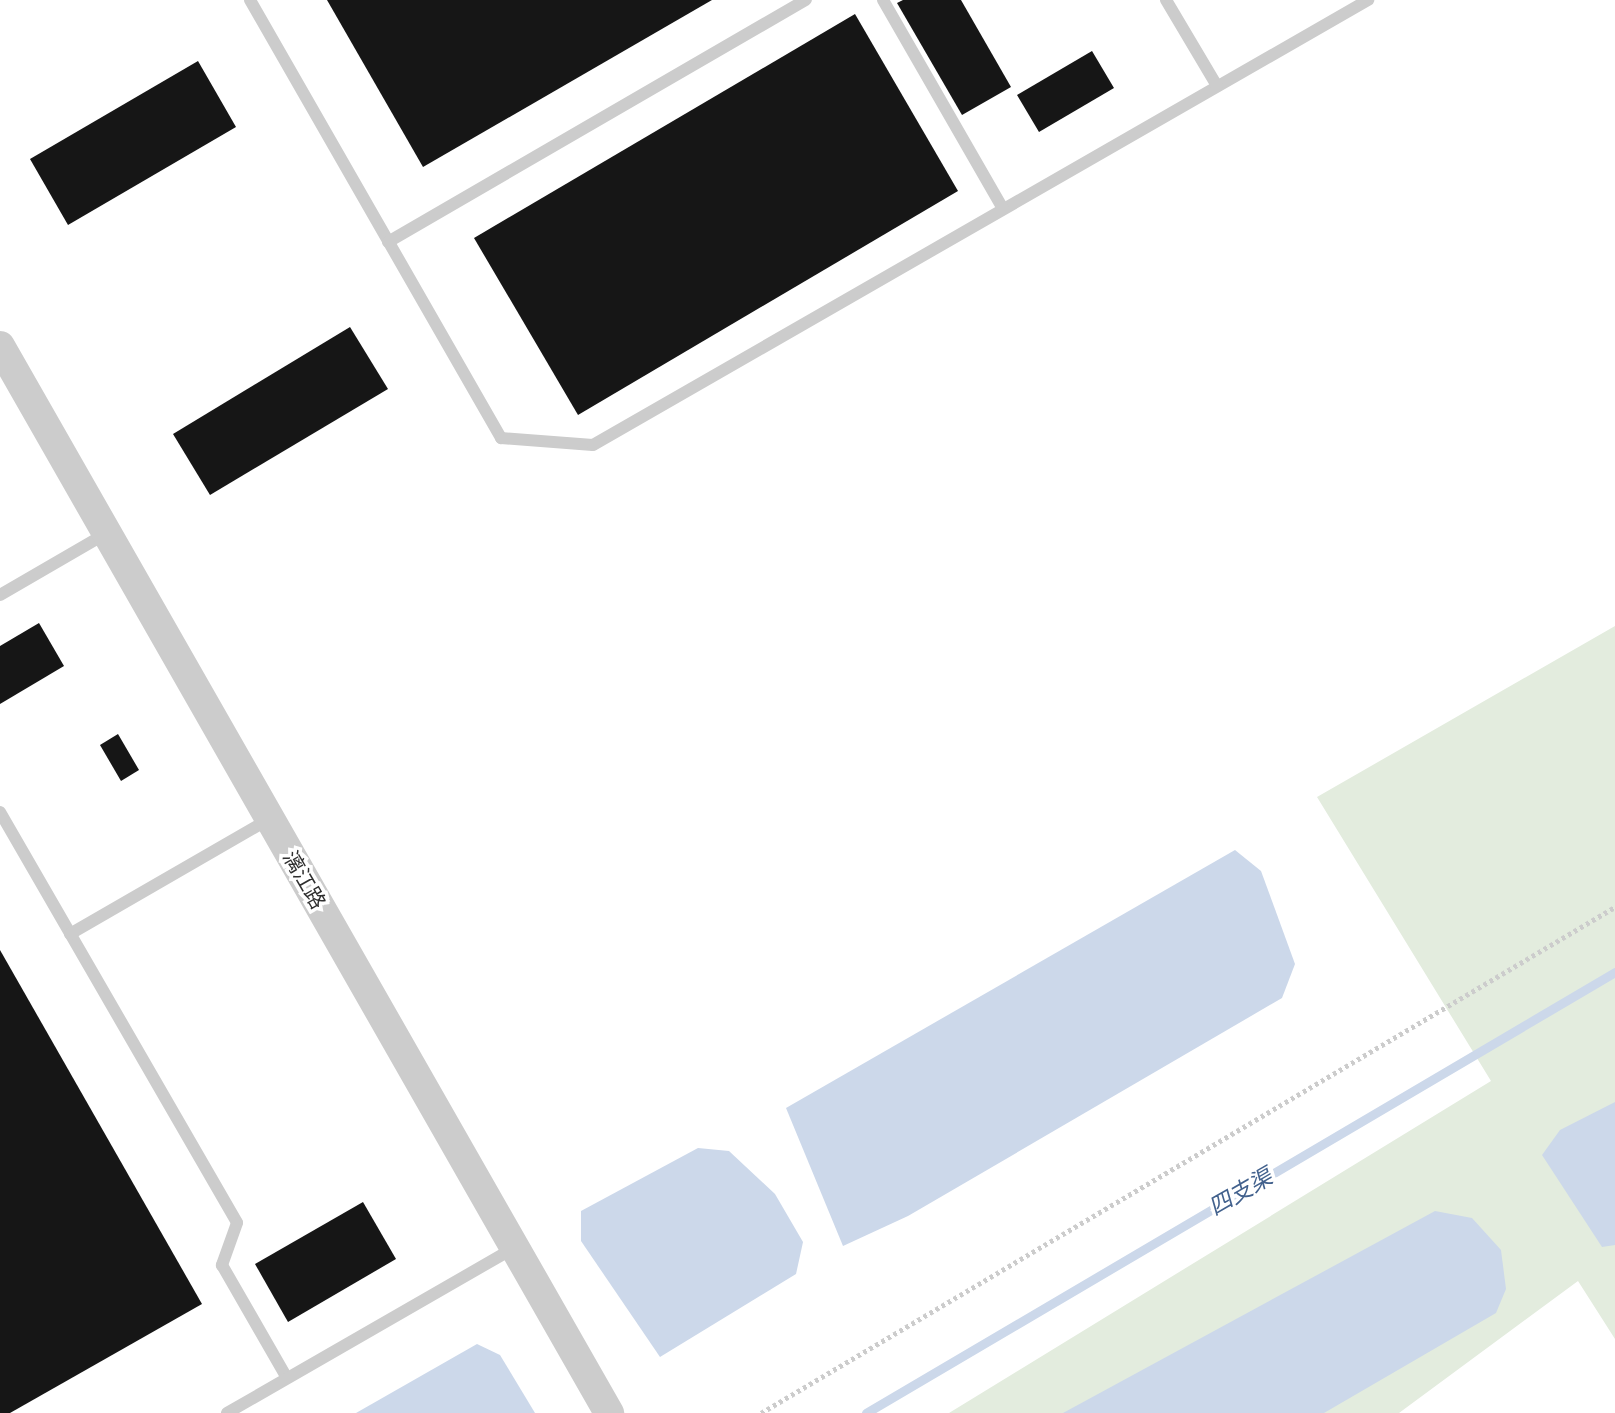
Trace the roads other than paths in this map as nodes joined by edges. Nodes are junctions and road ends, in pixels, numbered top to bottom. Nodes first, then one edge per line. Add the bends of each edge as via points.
1 (250, 0) edge
2 (806, 0) edge
3 (883, 0) edge
4 (1166, 0) edge
5 (1368, 0) edge
6 (1217, 86) junction
7 (1003, 209) junction
8 (388, 242) junction
9 (0, 346) edge
10 (107, 533) junction
11 (0, 595) edge
12 (0, 812) edge
13 (270, 819) junction
14 (70, 934) junction
15 (514, 1248) junction
16 (288, 1378) junction
17 (227, 1413) edge
18 (610, 1413) edge

1 - 8 lane
2 - 8 lane
3 - 7 lane
4 - 6 lane
5 - 6 lane
6 - 7 lane
7 - 8 lane via 593,445 501,438
9 - 10 street, 漓江路
10 - 11 lane
10 - 13 street, 漓江路
12 - 14 lane
13 - 14 lane
13 - 15 street, 漓江路
14 - 16 lane via 237,1223 222,1265
15 - 16 lane
15 - 18 street, 漓江路
16 - 17 lane

